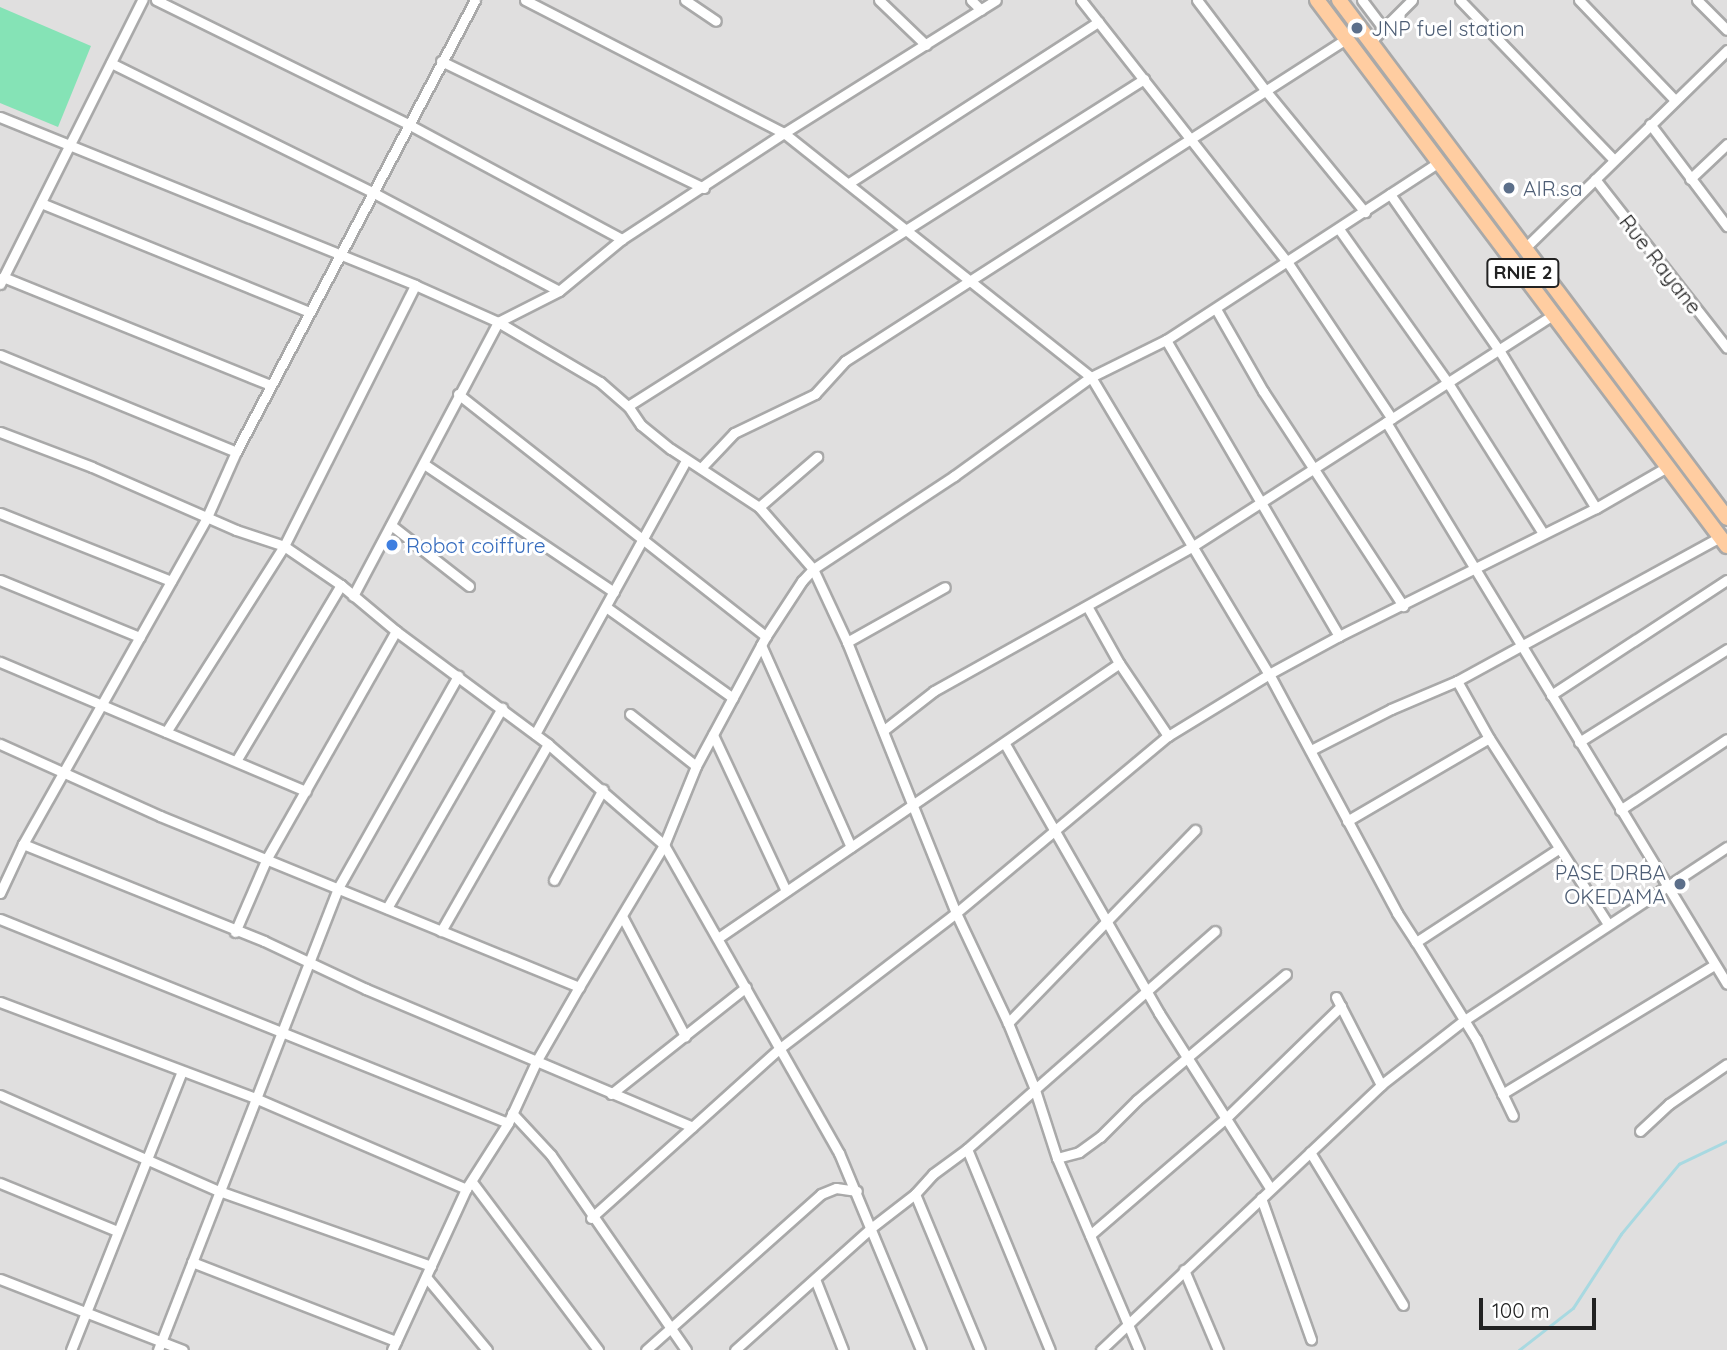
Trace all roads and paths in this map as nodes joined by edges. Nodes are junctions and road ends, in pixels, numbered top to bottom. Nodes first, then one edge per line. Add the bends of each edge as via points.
1 (142, 0) edge
2 (156, 0) edge
3 (475, 0) edge
4 (525, 0) edge
5 (685, 0) edge
6 (879, 0) edge
7 (971, 0) edge
8 (996, 0) edge
9 (1081, 0) edge
10 (1197, 0) edge
11 (1317, 0) edge
12 (1339, 0) edge
13 (1362, 0) edge
14 (1412, 0) edge
15 (1460, 0) edge
16 (1579, 0) edge
17 (1697, 0) edge
18 (981, 10) junction
19 (716, 21) dead end
20 (1098, 22) junction
21 (1384, 28) junction
22 (1727, 30) edge
23 (1346, 39) junction
24 (1371, 41) junction
25 (926, 45) junction
26 (1727, 50) edge
27 (441, 61) junction
28 (111, 63) junction
29 (1144, 79) junction
30 (1265, 90) junction
31 (1674, 99) junction
32 (0, 117) edge
33 (408, 124) junction
34 (1650, 124) junction
35 (784, 133) junction
36 (1191, 139) junction
37 (1727, 144) edge
38 (70, 145) junction
39 (1613, 159) junction
40 (1439, 162) junction
41 (1690, 178) junction
42 (1595, 179) junction
43 (849, 183) junction
44 (704, 188) junction
45 (374, 193) junction
46 (1391, 194) junction
47 (41, 203) junction
48 (1365, 212) junction
49 (1727, 226) edge
50 (907, 228) junction
51 (1339, 229) junction
52 (622, 240) junction
53 (1525, 248) junction
54 (340, 254) junction
55 (1288, 263) junction
56 (969, 279) junction
57 (2, 281) edge
58 (415, 285) junction
59 (559, 291) junction
60 (1216, 309) junction
61 (310, 312) junction
62 (1554, 314) junction
63 (498, 322) junction
64 (1166, 340) junction
65 (1727, 348) edge
66 (1499, 350) junction
67 (0, 355) edge
68 (1091, 377) junction
69 (1448, 383) junction
70 (270, 385) junction
71 (458, 394) junction
72 (628, 406) junction
73 (1389, 420) junction
74 (0, 432) edge
75 (236, 453) junction
76 (817, 457) dead end
77 (686, 461) junction
78 (424, 464) junction
79 (1667, 467) junction
80 (701, 468) junction
81 (1314, 469) junction
82 (1262, 502) junction
83 (759, 507) junction
84 (1596, 509) junction
85 (0, 513) edge
86 (207, 517) junction
87 (1727, 517) edge
88 (391, 525) junction
89 (1543, 533) junction
90 (643, 540) junction
91 (1724, 542) edge
92 (284, 546) junction
93 (1193, 546) junction
94 (1475, 568) junction
95 (813, 569) junction
96 (0, 580) edge
97 (1727, 580) edge
98 (171, 581) junction
99 (341, 585) junction
100 (469, 586) dead end
101 (944, 587) dead end
102 (614, 592) junction
103 (353, 596) junction
104 (1087, 606) junction
105 (1404, 606) junction
106 (606, 607) junction
107 (396, 631) junction
108 (1339, 636) junction
109 (140, 637) junction
110 (763, 640) junction
111 (847, 642) junction
112 (1522, 647) junction
113 (1727, 649) edge
114 (0, 662) edge
115 (1119, 663) junction
116 (1269, 674) junction
117 (458, 676) junction
118 (1457, 681) junction
119 (1551, 695) junction
120 (733, 698) junction
121 (102, 705) junction
122 (502, 708) junction
123 (630, 714) dead end
124 (884, 730) junction
125 (166, 732) junction
126 (535, 734) junction
127 (713, 735) junction
128 (1168, 736) junction
129 (1489, 738) junction
130 (1727, 739) edge
131 (1579, 742) junction
132 (0, 744) edge
133 (548, 744) junction
134 (1005, 744) junction
135 (1311, 750) junction
136 (236, 761) junction
137 (696, 766) junction
138 (65, 773) junction
139 (603, 789) junction
140 (306, 791) junction
141 (913, 804) junction
142 (1620, 810) junction
143 (1347, 821) junction
144 (1054, 828) junction
145 (1195, 830) dead end
146 (23, 844) junction
147 (664, 845) junction
148 (851, 847) junction
149 (1727, 847) edge
150 (1558, 849) junction
151 (267, 858) junction
152 (554, 880) dead end
153 (1667, 886) junction
154 (338, 888) junction
155 (786, 891) junction
156 (0, 893) edge
157 (387, 908) junction
158 (956, 913) junction
159 (622, 916) junction
160 (0, 919) edge
161 (1108, 922) junction
162 (1608, 924) junction
163 (441, 930) junction
164 (1215, 931) dead end
165 (235, 932) junction
166 (718, 938) junction
167 (1416, 942) junction
168 (307, 963) junction
169 (1714, 965) junction
170 (1286, 974) dead end
171 (1727, 984) edge
172 (579, 987) junction
173 (746, 988) junction
174 (1148, 992) junction
175 (1336, 997) dead end
176 (0, 1002) edge
177 (1341, 1006) junction
178 (1463, 1021) junction
179 (1008, 1023) junction
180 (282, 1034) junction
181 (685, 1036) junction
182 (780, 1048) junction
183 (1187, 1059) junction
184 (537, 1060) junction
185 (1727, 1064) edge
186 (182, 1071) junction
187 (1381, 1085) junction
188 (1034, 1087) junction
189 (611, 1094) junction
190 (1502, 1094) junction
191 (0, 1095) edge
192 (255, 1098) junction
193 (512, 1113) junction
194 (1513, 1116) dead end
195 (1225, 1119) junction
196 (508, 1123) junction
197 (692, 1127) junction
198 (1640, 1130) dead end
199 (967, 1149) junction
200 (1310, 1152) junction
201 (1057, 1158) junction
202 (146, 1160) junction
203 (0, 1183) edge
204 (469, 1186) junction
205 (1270, 1188) junction
206 (219, 1191) junction
207 (857, 1191) junction
208 (915, 1194) junction
209 (1261, 1198) junction
210 (592, 1218) junction
211 (871, 1228) junction
212 (117, 1231) junction
213 (1090, 1235) junction
214 (192, 1262) junction
215 (430, 1266) junction
216 (1184, 1270) junction
217 (426, 1277) junction
218 (0, 1279) edge
219 (815, 1279) junction
220 (1403, 1305) dead end
221 (85, 1312) junction
222 (1130, 1324) junction
223 (669, 1329) junction
224 (1311, 1339) dead end
225 (394, 1345) edge
226 (160, 1346) edge
227 (71, 1350) edge
228 (183, 1350) edge
229 (487, 1350) edge
230 (598, 1350) edge
231 (646, 1350) edge
232 (686, 1350) edge
233 (735, 1350) edge
234 (843, 1350) edge
235 (921, 1350) edge
236 (980, 1350) edge
237 (1050, 1350) edge
238 (1101, 1350) edge
239 (1139, 1350) edge
240 (1219, 1350) edge

1 - 28 street
2 - 33 street
3 - 27 street
4 - 35 street
5 - 19 street
6 - 25 street
7 - 18 street
8 - 18 street
9 - 20 street
10 - 30 street
11 - 23 main road, RNIE 2
12 - 24 main road, RNIE 2
13 - 21 street
14 - 21 street
15 - 39 street
16 - 31 street
17 - 22 street
18 - 25 street
20 - 29 street
20 - 43 street
21 - 24 street
23 - 30 street
23 - 40 main road, RNIE 2
24 - 53 main road, RNIE 2
25 - 35 street
26 - 31 street
27 - 33 street
27 - 44 street
28 - 38 street
28 - 45 street
29 - 36 street
29 - 50 street
30 - 36 street
30 - 48 street
31 - 34 street
32 - 38 street
33 - 45 street
33 - 52 street
34 - 39 street
34 - 41 street
35 - 43 street
35 - 44 street
36 - 55 street
36 - 56 street
37 - 41 street
38 - 47 street
38 - 54 street
39 - 42 street
40 - 46 street
40 - 62 main road, RNIE 2
41 - 49 street
42 - 53 street
42 - 65 street, Rue Rayane
43 - 50 street
44 - 52 street
45 - 54 street
45 - 59 street
46 - 48 street
46 - 66 street
47 - 57 street
47 - 61 street
48 - 51 street
50 - 56 street
50 - 72 street
51 - 55 street
51 - 69 street
52 - 59 street
53 - 87 main road, RNIE 2
54 - 58 street
54 - 61 street
55 - 60 street
55 - 73 street
56 - 68 street
56 - 80 street via 845,361 815,394 734,433
57 - 70 street
58 - 63 street
58 - 92 street
59 - 63 street
60 - 64 street
60 - 81 street
61 - 70 street
62 - 66 street
62 - 79 main road, RNIE 2
63 - 71 street
63 - 72 street via 600,383
64 - 68 street
64 - 82 street
66 - 69 street
66 - 84 street
67 - 75 street
68 - 93 street
68 - 95 street via 954,476
69 - 73 street
69 - 89 street
70 - 75 street
71 - 78 street
71 - 90 street
72 - 77 street via 641,425
73 - 81 street
73 - 94 street
74 - 86 street
75 - 86 street
76 - 83 street
77 - 80 street
77 - 90 street
78 - 88 street
78 - 102 street
79 - 84 street
79 - 91 main road, RNIE 2
80 - 83 street
81 - 82 street
81 - 105 street
82 - 93 street
82 - 108 street
83 - 95 street
84 - 89 street
85 - 98 street
86 - 92 street
86 - 98 street
88 - 100 street
88 - 103 street
89 - 94 street
90 - 102 street
90 - 110 street
91 - 112 street
92 - 99 street
92 - 125 street
93 - 104 street
93 - 116 street
94 - 105 street
94 - 112 street
95 - 110 street
95 - 111 street
96 - 109 street
97 - 119 street
98 - 109 street
99 - 103 street
99 - 136 street
101 - 111 street
102 - 106 street
103 - 107 street
104 - 115 street
104 - 124 street via 934,691
105 - 108 street
106 - 120 street
106 - 126 street
107 - 117 street
107 - 140 street
108 - 116 street
109 - 121 street
110 - 120 street
110 - 148 street
111 - 124 street
112 - 118 street
112 - 119 street
113 - 131 street
114 - 121 street
115 - 128 street
115 - 134 street
116 - 128 street
116 - 135 street
117 - 122 street
117 - 154 street
118 - 129 street
118 - 135 street
119 - 131 street
120 - 127 street
121 - 125 street
121 - 138 street
122 - 126 street
122 - 157 street
123 - 137 street
124 - 141 street
125 - 136 street
126 - 133 street
127 - 137 street
127 - 155 street
128 - 144 street
129 - 143 street
129 - 150 street
130 - 142 street
131 - 142 street
132 - 138 street
133 - 139 street
133 - 163 street
134 - 141 street
134 - 144 street
135 - 143 street
136 - 140 street
137 - 147 street
138 - 146 street
138 - 151 street
139 - 147 street
139 - 152 street
140 - 151 street
141 - 148 street
141 - 158 street
142 - 153 street
143 - 167 street
144 - 158 street
144 - 161 street
145 - 161 street
146 - 156 street
146 - 165 street
147 - 159 street
147 - 166 street
148 - 155 street
149 - 153 street
150 - 162 street
150 - 167 street
151 - 154 street
151 - 165 street
153 - 162 street
153 - 169 street
154 - 157 street
154 - 168 street
155 - 166 street
157 - 163 street
158 - 179 street
158 - 182 street
159 - 172 street
159 - 181 street
160 - 180 street
161 - 174 street
161 - 179 street
162 - 178 street
163 - 172 street
164 - 174 street
165 - 168 street
166 - 173 street
167 - 178 street
168 - 180 street
168 - 184 street
169 - 171 street
169 - 190 street
170 - 183 street
172 - 184 street
173 - 181 street
173 - 182 street
174 - 183 street
174 - 188 street
175 - 177 street
176 - 186 street
177 - 187 street
177 - 195 street
178 - 187 street
178 - 190 street
179 - 188 street
180 - 192 street
180 - 196 street
181 - 189 street
182 - 197 street
182 - 207 street
183 - 195 street
183 - 201 street via 1100,1137 1079,1152
184 - 189 street
184 - 193 street
185 - 198 street
186 - 192 street
186 - 202 street
187 - 200 street
188 - 199 street
188 - 201 street
189 - 197 street
190 - 194 street
191 - 202 street
192 - 204 street
192 - 206 street
193 - 196 street
193 - 210 street via 539,1139
195 - 205 street
195 - 213 street
196 - 204 street
197 - 210 street
199 - 208 street
199 - 237 street
200 - 205 street
200 - 220 street
201 - 213 street
202 - 206 street
202 - 212 street
203 - 212 street
204 - 215 street
204 - 230 street
205 - 209 street
206 - 214 street
206 - 215 street
207 - 211 street
207 - 223 street via 836,1188 821,1194
208 - 211 street
208 - 236 street
209 - 216 street
209 - 224 street
210 - 223 street
211 - 219 street
211 - 235 street
212 - 221 street
213 - 222 street
214 - 225 street
214 - 226 street
215 - 217 street
216 - 222 street
216 - 240 street
217 - 225 street
217 - 229 street
218 - 221 street
219 - 233 street
219 - 234 street
221 - 226 street
221 - 227 street
222 - 238 street
222 - 239 street
223 - 231 street
223 - 232 street
226 - 228 street

